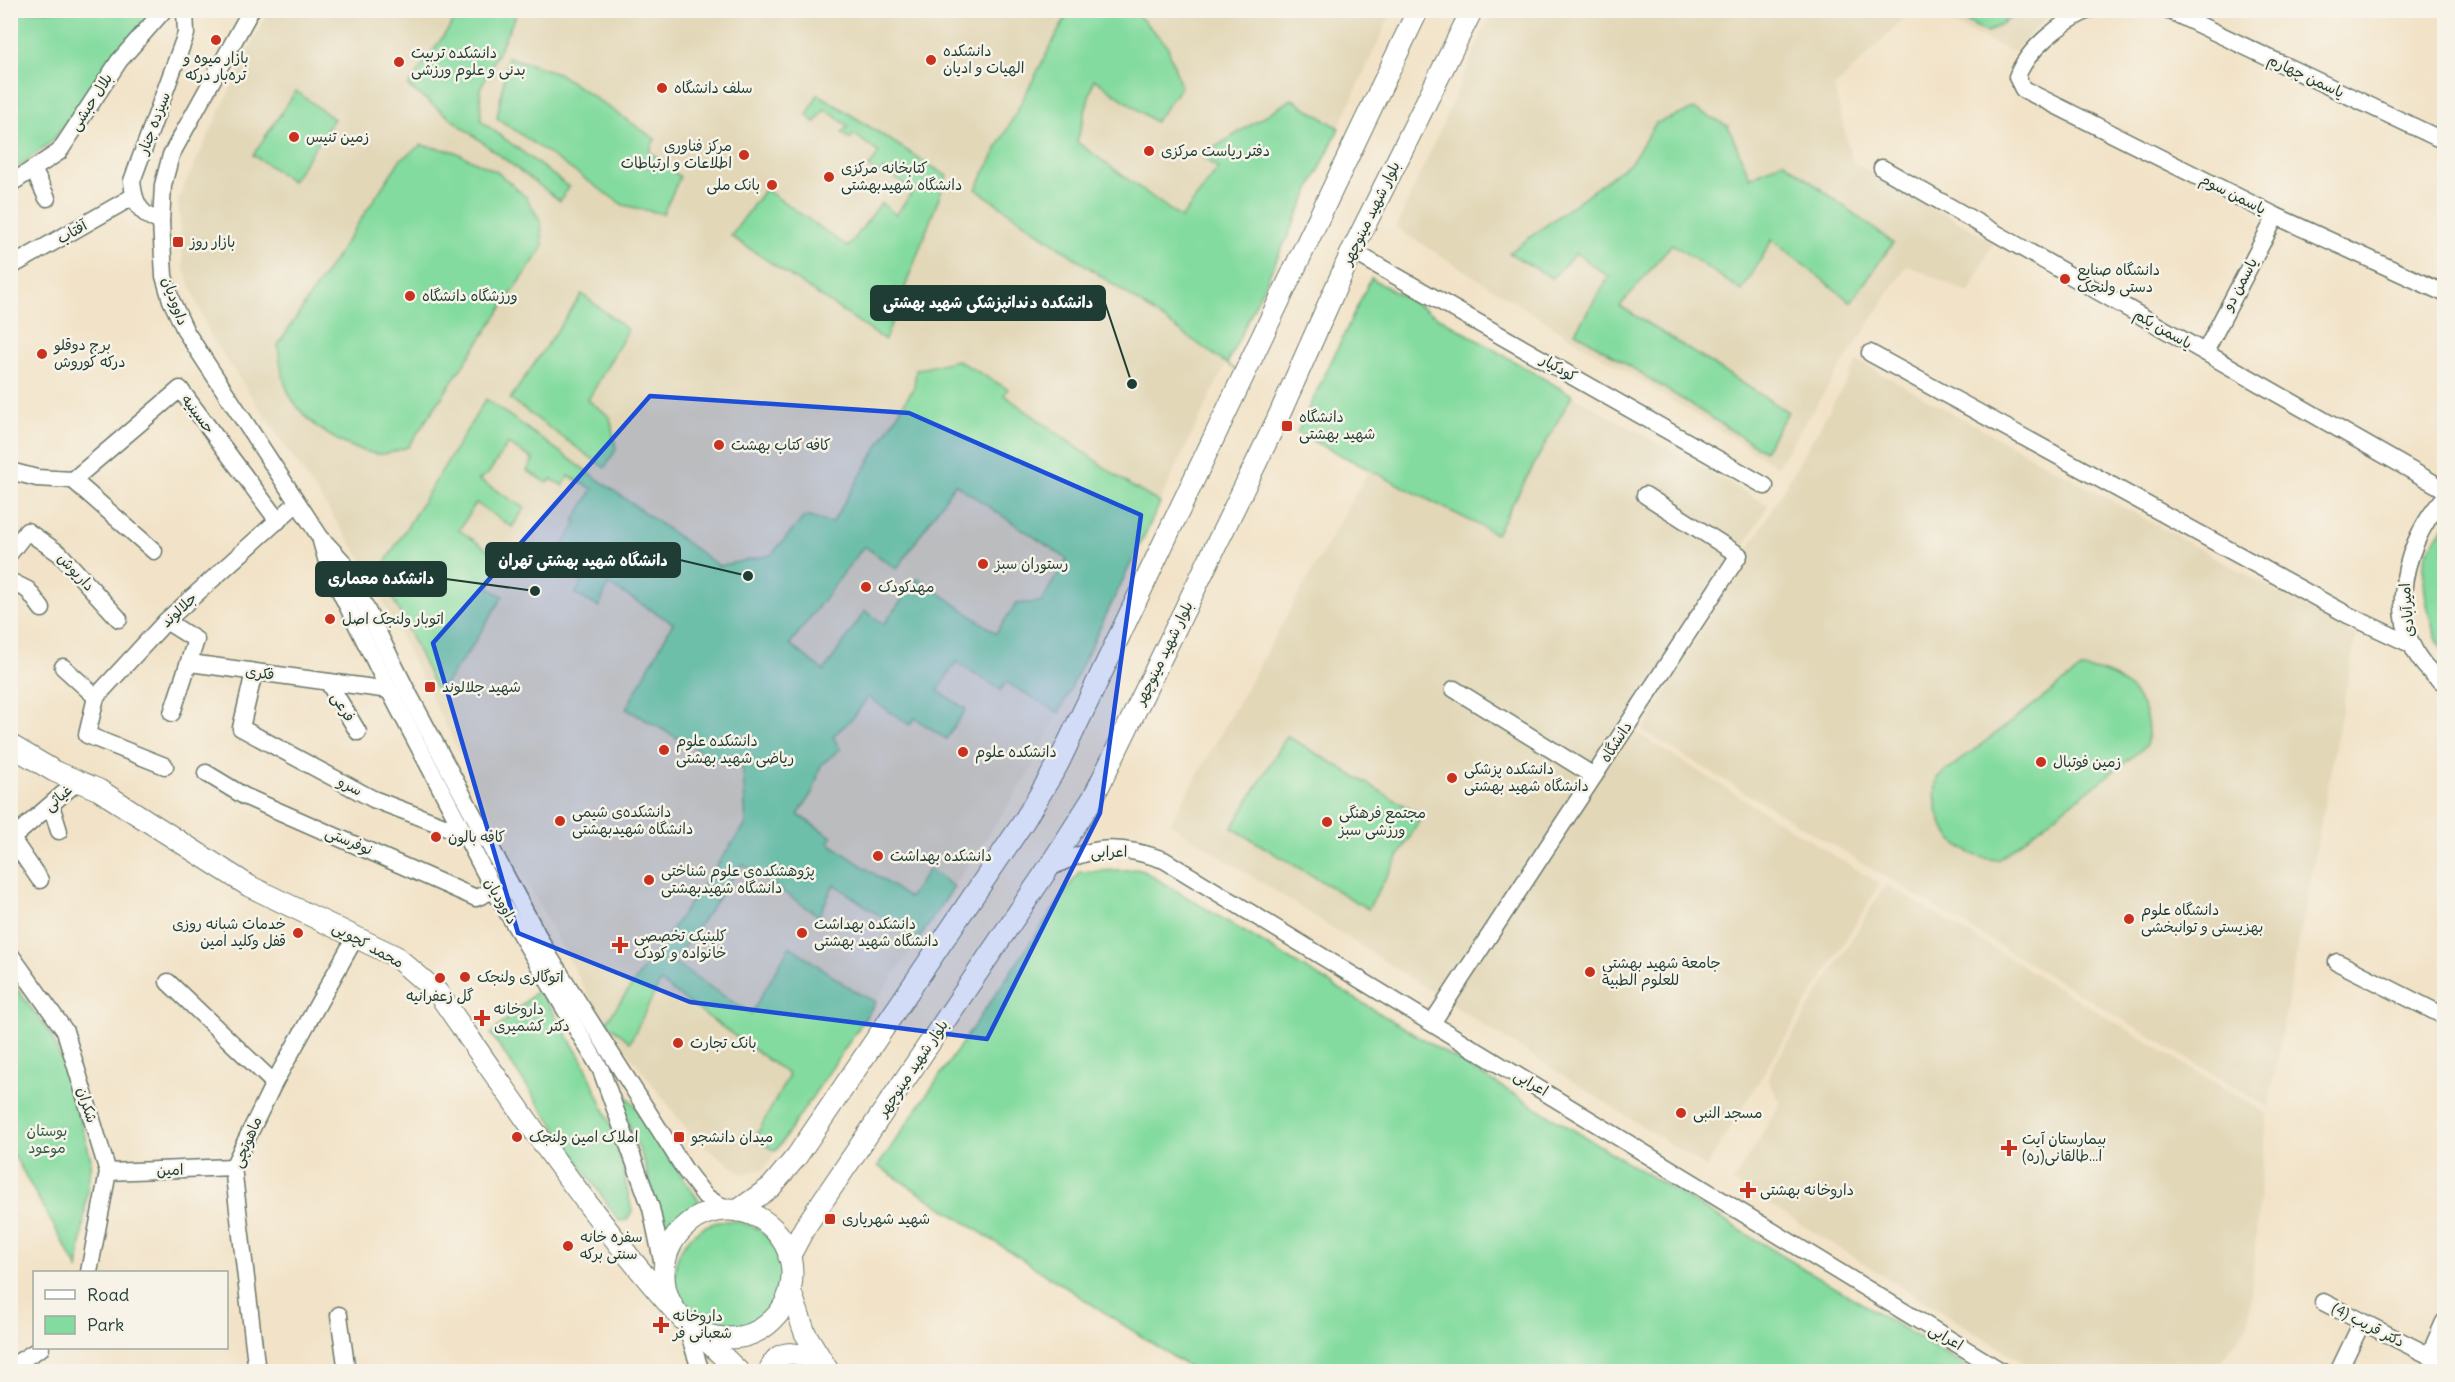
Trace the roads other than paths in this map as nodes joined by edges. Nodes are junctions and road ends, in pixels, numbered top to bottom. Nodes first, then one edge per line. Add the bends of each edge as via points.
1 (164, 10) edge
2 (185, 10) edge
3 (251, 10) edge
4 (1418, 10) edge
5 (1472, 10) edge
6 (2088, 10) edge
7 (2168, 10) edge
8 (2445, 141) edge
9 (1882, 168) dead end
10 (33, 169) junction
11 (10, 184) edge
12 (134, 196) junction
13 (47, 198) dead end
14 (2276, 216) junction
15 (161, 222) junction
16 (1352, 251) junction
17 (10, 267) edge
18 (2445, 293) edge
19 (2205, 352) junction
20 (1870, 353) dead end
21 (10, 471) edge
22 (73, 480) junction
23 (1766, 486) dead end
24 (2445, 489) edge
25 (1645, 495) dead end
26 (2445, 498) edge
27 (297, 503) junction
28 (278, 521) junction
29 (320, 537) junction
30 (154, 551) dead end
31 (10, 553) edge
32 (10, 581) edge
33 (42, 609) dead end
34 (119, 619) dead end
35 (166, 621) junction
36 (2410, 645) junction
37 (190, 663) junction
38 (63, 667) dead end
39 (254, 672) junction
40 (327, 682) junction
41 (2445, 683) edge
42 (1454, 689) dead end
43 (389, 690) junction
44 (96, 697) junction
45 (172, 712) dead end
46 (358, 732) dead end
47 (10, 745) edge
48 (165, 766) dead end
49 (206, 772) dead end
50 (1594, 776) junction
51 (79, 780) junction
52 (51, 805) junction
53 (59, 831) dead end
54 (465, 834) junction
55 (11, 840) edge
56 (1047, 870) junction
57 (40, 880) dead end
58 (494, 890) junction
59 (356, 936) junction
60 (10, 954) edge
61 (2337, 962) dead end
62 (168, 982) dead end
63 (2445, 1017) edge
64 (1432, 1023) junction
65 (608, 1066) junction
66 (274, 1083) junction
67 (232, 1167) junction
68 (108, 1172) junction
69 (731, 1210) junction
70 (789, 1257) junction
71 (663, 1270) junction
72 (89, 1271) edge
73 (790, 1290) junction
74 (2323, 1302) dead end
75 (339, 1315) dead end
76 (686, 1321) junction
77 (2362, 1322) junction
78 (2445, 1322) edge
79 (38, 1349) edge
80 (2429, 1356) junction
81 (2445, 1364) edge
82 (10, 1367) edge
83 (826, 1367) edge
84 (2339, 1370) edge
85 (257, 1371) edge
86 (347, 1371) edge
87 (701, 1371) edge
88 (739, 1371) edge
89 (769, 1371) edge
90 (2004, 1371) edge

1 - 10 street, بلال حبشی via 119,61 59,152
2 - 12 street, سیزده چنار via 186,34 137,165 132,181
3 - 15 street, داوودیان via 171,155 163,185
4 - 69 main road via 1058,764 1024,821 797,1156 771,1187
5 - 16 main road, بلوار شهید مینوچهر
6 - 14 street, یاسمن سوم via 2071,18 2029,56 2017,77 2024,89
7 - 8 street, یاسمن چهارم
9 - 19 street, یاسمن یکم
10 - 11 street, بلال حبشی
10 - 13 street
12 - 15 street via 137,206 149,218
12 - 17 street, آفتاب
14 - 18 street, یاسمن سوم
14 - 19 street, یاسمن دو
15 - 27 street, داوودیان via 164,276 186,332
16 - 23 street, کودکیار
16 - 56 main road, بلوار شهید مینوچهر via 1277,420 1093,798
19 - 24 street, یاسمن یکم
20 - 36 street via 2348,615
21 - 22 street
22 - 28 street, حسینیه via 180,390
22 - 30 street
25 - 50 street, دانشگاه via 1739,555
26 - 36 street, امیرآبادی via 2424,526 2404,577
27 - 28 street, جلالوند
27 - 29 street, داوودیان
28 - 35 street, جلالوند
29 - 43 street, داوودیان via 329,569
29 - 65 street, داوودیان via 342,562
31 - 34 street, داریوش via 27,531 60,554
32 - 33 street via 28,590
35 - 37 street via 196,640
35 - 44 street, جلالوند
36 - 41 street, امیرآبادی via 2422,664
37 - 39 street, فکری
37 - 45 street
38 - 44 street
39 - 40 street, فکری
39 - 54 street, سرو via 241,728 382,803
40 - 43 street, فکری
40 - 46 street, فرعی
42 - 50 street
43 - 54 street, داوودیان
44 - 48 street, جلالوند via 87,735
47 - 51 main road, محمد کچویی
49 - 58 street, نوفرستی via 244,795 476,898
50 - 64 street, دانشگاه
51 - 52 street, غیاثی
51 - 59 main road, محمد کچویی via 249,886
52 - 53 street
52 - 55 street, غیاثی
54 - 58 street, داوودیان
55 - 57 street
56 - 64 street, اعرابی via 1080,853 1139,851 1164,861
56 - 70 main road, بلوار شهید مینوچهر via 805,1227
58 - 65 street, داوودیان
59 - 66 street, ماهوتچی
59 - 76 main road, محمد کچویی via 394,956 438,993 624,1254
60 - 68 street, شکران via 64,1031
61 - 63 street
62 - 66 street
64 - 90 street, اعرابی
65 - 69 street, داوودیان via 705,1196
65 - 71 street, داوودیان via 651,1208
66 - 67 street, ماهوتچی
67 - 68 street, امین
67 - 85 street, ماهوتچی
68 - 72 street, شکران
69 - 70 main road via 754,1216 770,1226
69 - 71 main road via 707,1213 691,1222 677,1235
70 - 73 main road
71 - 76 main road via 664,1284
73 - 76 main road via 770,1323 753,1333 735,1338 715,1337
73 - 83 main road via 805,1333
74 - 77 street, دکتر قریب (4)
75 - 86 street
76 - 87 street
76 - 88 main road, محمد کچویی
77 - 80 street, دکتر قریب (4)
77 - 84 street
78 - 80 street
79 - 82 street
80 - 81 street, دکتر قریب (4)
83 - 89 main road via 801,1353 786,1353 776,1358

